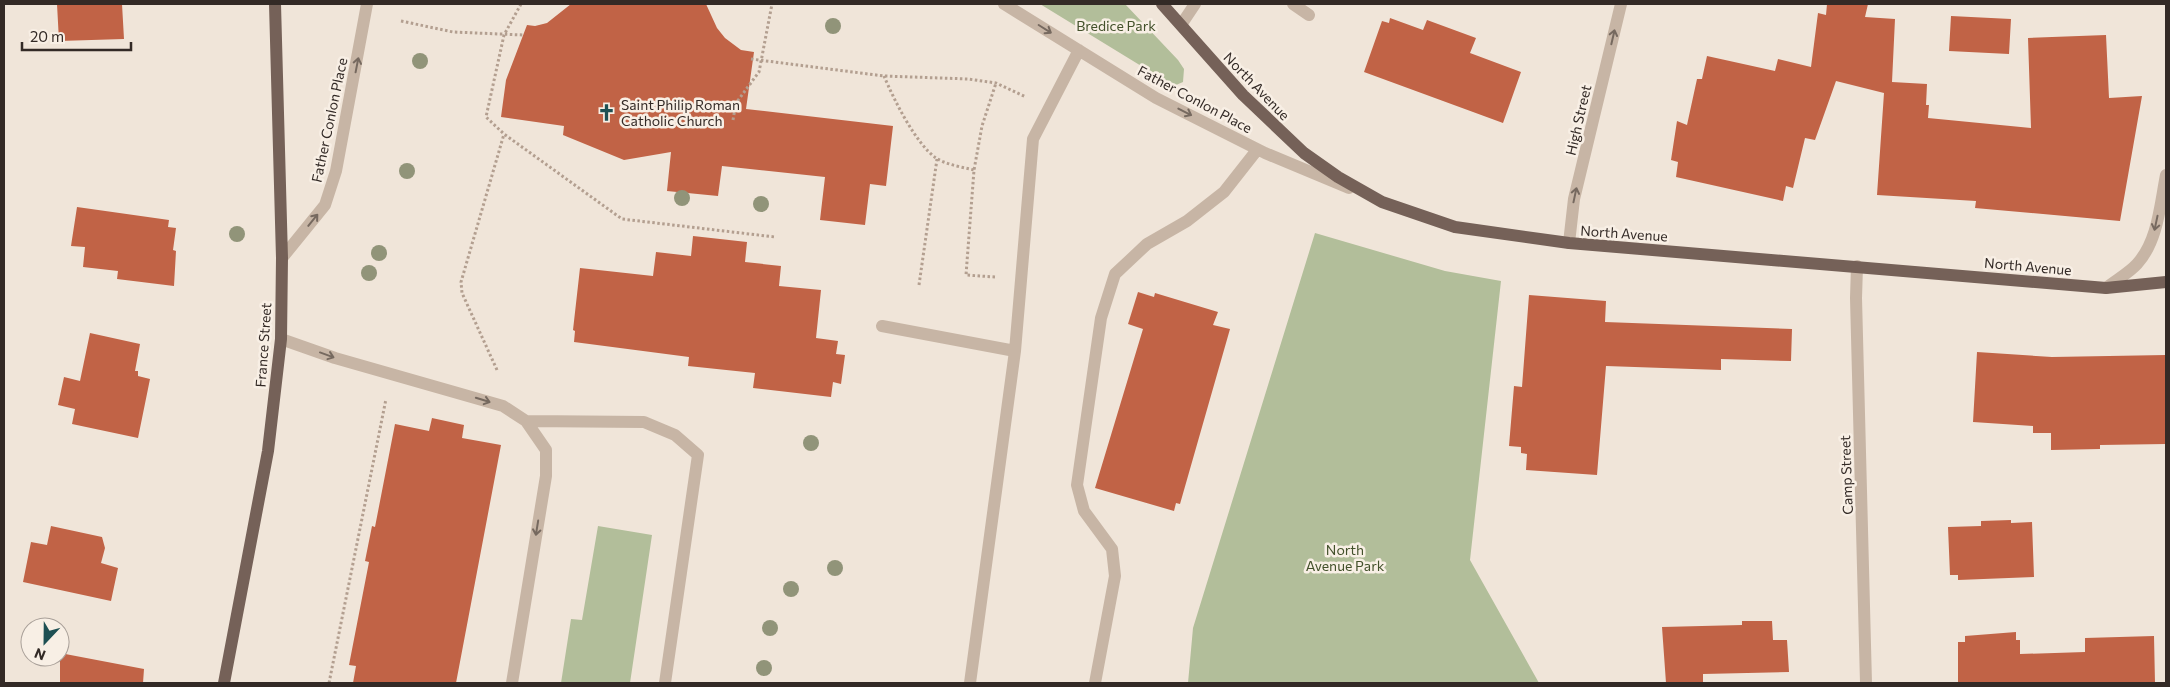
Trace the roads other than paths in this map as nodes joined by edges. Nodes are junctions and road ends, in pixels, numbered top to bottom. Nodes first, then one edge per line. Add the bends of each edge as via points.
1 (275, 4) edge
2 (368, 4) edge
3 (1004, 4) edge
4 (1162, 4) edge
5 (1195, 4) edge
6 (1293, 4) edge
7 (1621, 4) edge
8 (1309, 15) dead end
9 (1181, 25) junction
10 (1079, 50) junction
11 (1257, 150) junction
12 (2166, 175) edge
13 (1382, 202) junction
14 (1569, 244) junction
15 (282, 258) junction
16 (1857, 266) junction
17 (2166, 282) edge
18 (2106, 288) junction
19 (882, 326) dead end
20 (281, 339) junction
21 (1015, 351) junction
22 (526, 421) junction
23 (224, 683) edge
24 (512, 683) edge
25 (665, 683) edge
26 (970, 683) edge
27 (1095, 683) edge
28 (1866, 683) edge

1 - 15 main road, France Street
15 -> 2 street, Father Conlon Place via 325,205 336,171
3 -> 10 street, Father Conlon Place
4 - 9 main road, North Avenue
5 - 9 street
6 - 8 street
14 -> 7 street, High Street via 1574,200
9 - 13 main road, North Avenue via 1243,95 1304,153
10 -> 11 street, Father Conlon Place via 1156,98
10 - 21 street via 1033,139
11 - 13 street, Father Conlon Place
11 - 27 street via 1224,192 1187,221 1147,244 1115,274 1101,318 1076,486 1084,511 1112,549 1115,576
12 -> 18 street via 2146,253 2136,266
13 - 14 main road, North Avenue via 1455,227
14 - 16 main road, North Avenue
15 - 20 main road, France Street
16 - 18 main road, North Avenue
16 - 28 street, Camp Street
17 - 18 main road, North Avenue
19 - 21 street
20 -> 22 street via 391,375 502,406
20 - 23 main road, France Street via 268,451
21 - 26 street
22 -> 24 street via 546,450 546,476
22 - 25 street via 644,422 675,435 698,455

